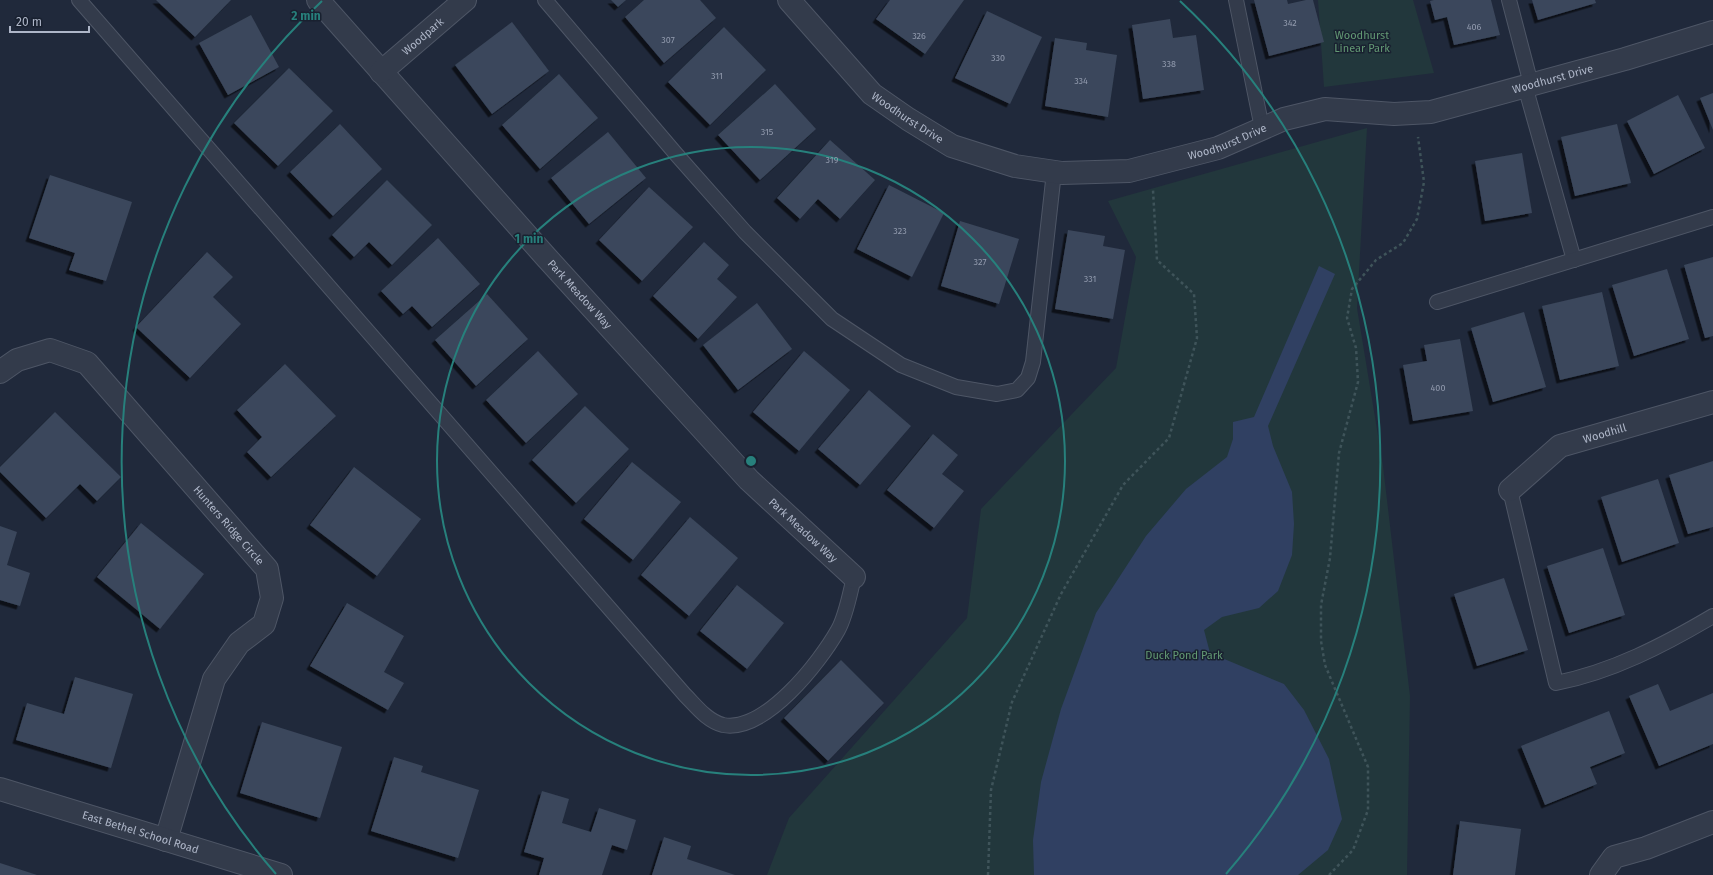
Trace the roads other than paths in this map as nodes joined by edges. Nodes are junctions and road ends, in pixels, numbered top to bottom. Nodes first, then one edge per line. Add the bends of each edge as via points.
1 (79, 0) edge
2 (318, 0) edge
3 (465, 0) edge
4 (545, 0) edge
5 (789, 0) edge
6 (1236, 0) edge
7 (1509, 0) edge
8 (1713, 32) edge
9 (381, 72) junction
10 (1528, 85) junction
11 (1262, 128) junction
12 (1054, 172) junction
13 (1713, 217) edge
14 (1574, 260) junction
15 (1437, 302) dead end
16 (0, 372) edge
17 (1713, 402) edge
18 (1510, 490) joint
19 (854, 578) joint
20 (1713, 616) edge
21 (0, 789) edge
22 (1713, 822) edge
23 (166, 840) junction
24 (281, 875) edge
25 (1601, 875) edge

1 - 19 lane via 708,718 723,725 745,724 770,711 786,696 829,645 839,628
2 - 9 street, Park Meadow Way
3 - 9 street, Woodpark
4 - 12 lane via 745,232 832,319 901,365 956,387 998,394 1017,390 1028,378 1033,362
5 - 12 street, Woodhurst Drive via 872,94 908,119 952,146 1015,166
6 - 11 lane
7 - 10 lane
8 - 10 street, Woodhurst Drive
9 - 19 street, Park Meadow Way via 750,480
10 - 11 street, Woodhurst Drive via 1431,112 1394,114 1325,109 1284,118
10 - 14 lane
11 - 12 street, Woodhurst Drive via 1218,148 1129,171
13 - 14 lane
14 - 15 lane
16 - 23 street, Hunters Ridge Circle via 17,360 50,350 87,363 268,569 272,598 264,624 240,643 214,679
17 - 18 street, Woodhill via 1560,446
18 - 20 lane via 1556,684 1579,679 1622,663
21 - 23 street, East Bethel School Road
22 - 25 street via 1646,848 1614,856
23 - 24 street, East Bethel School Road

